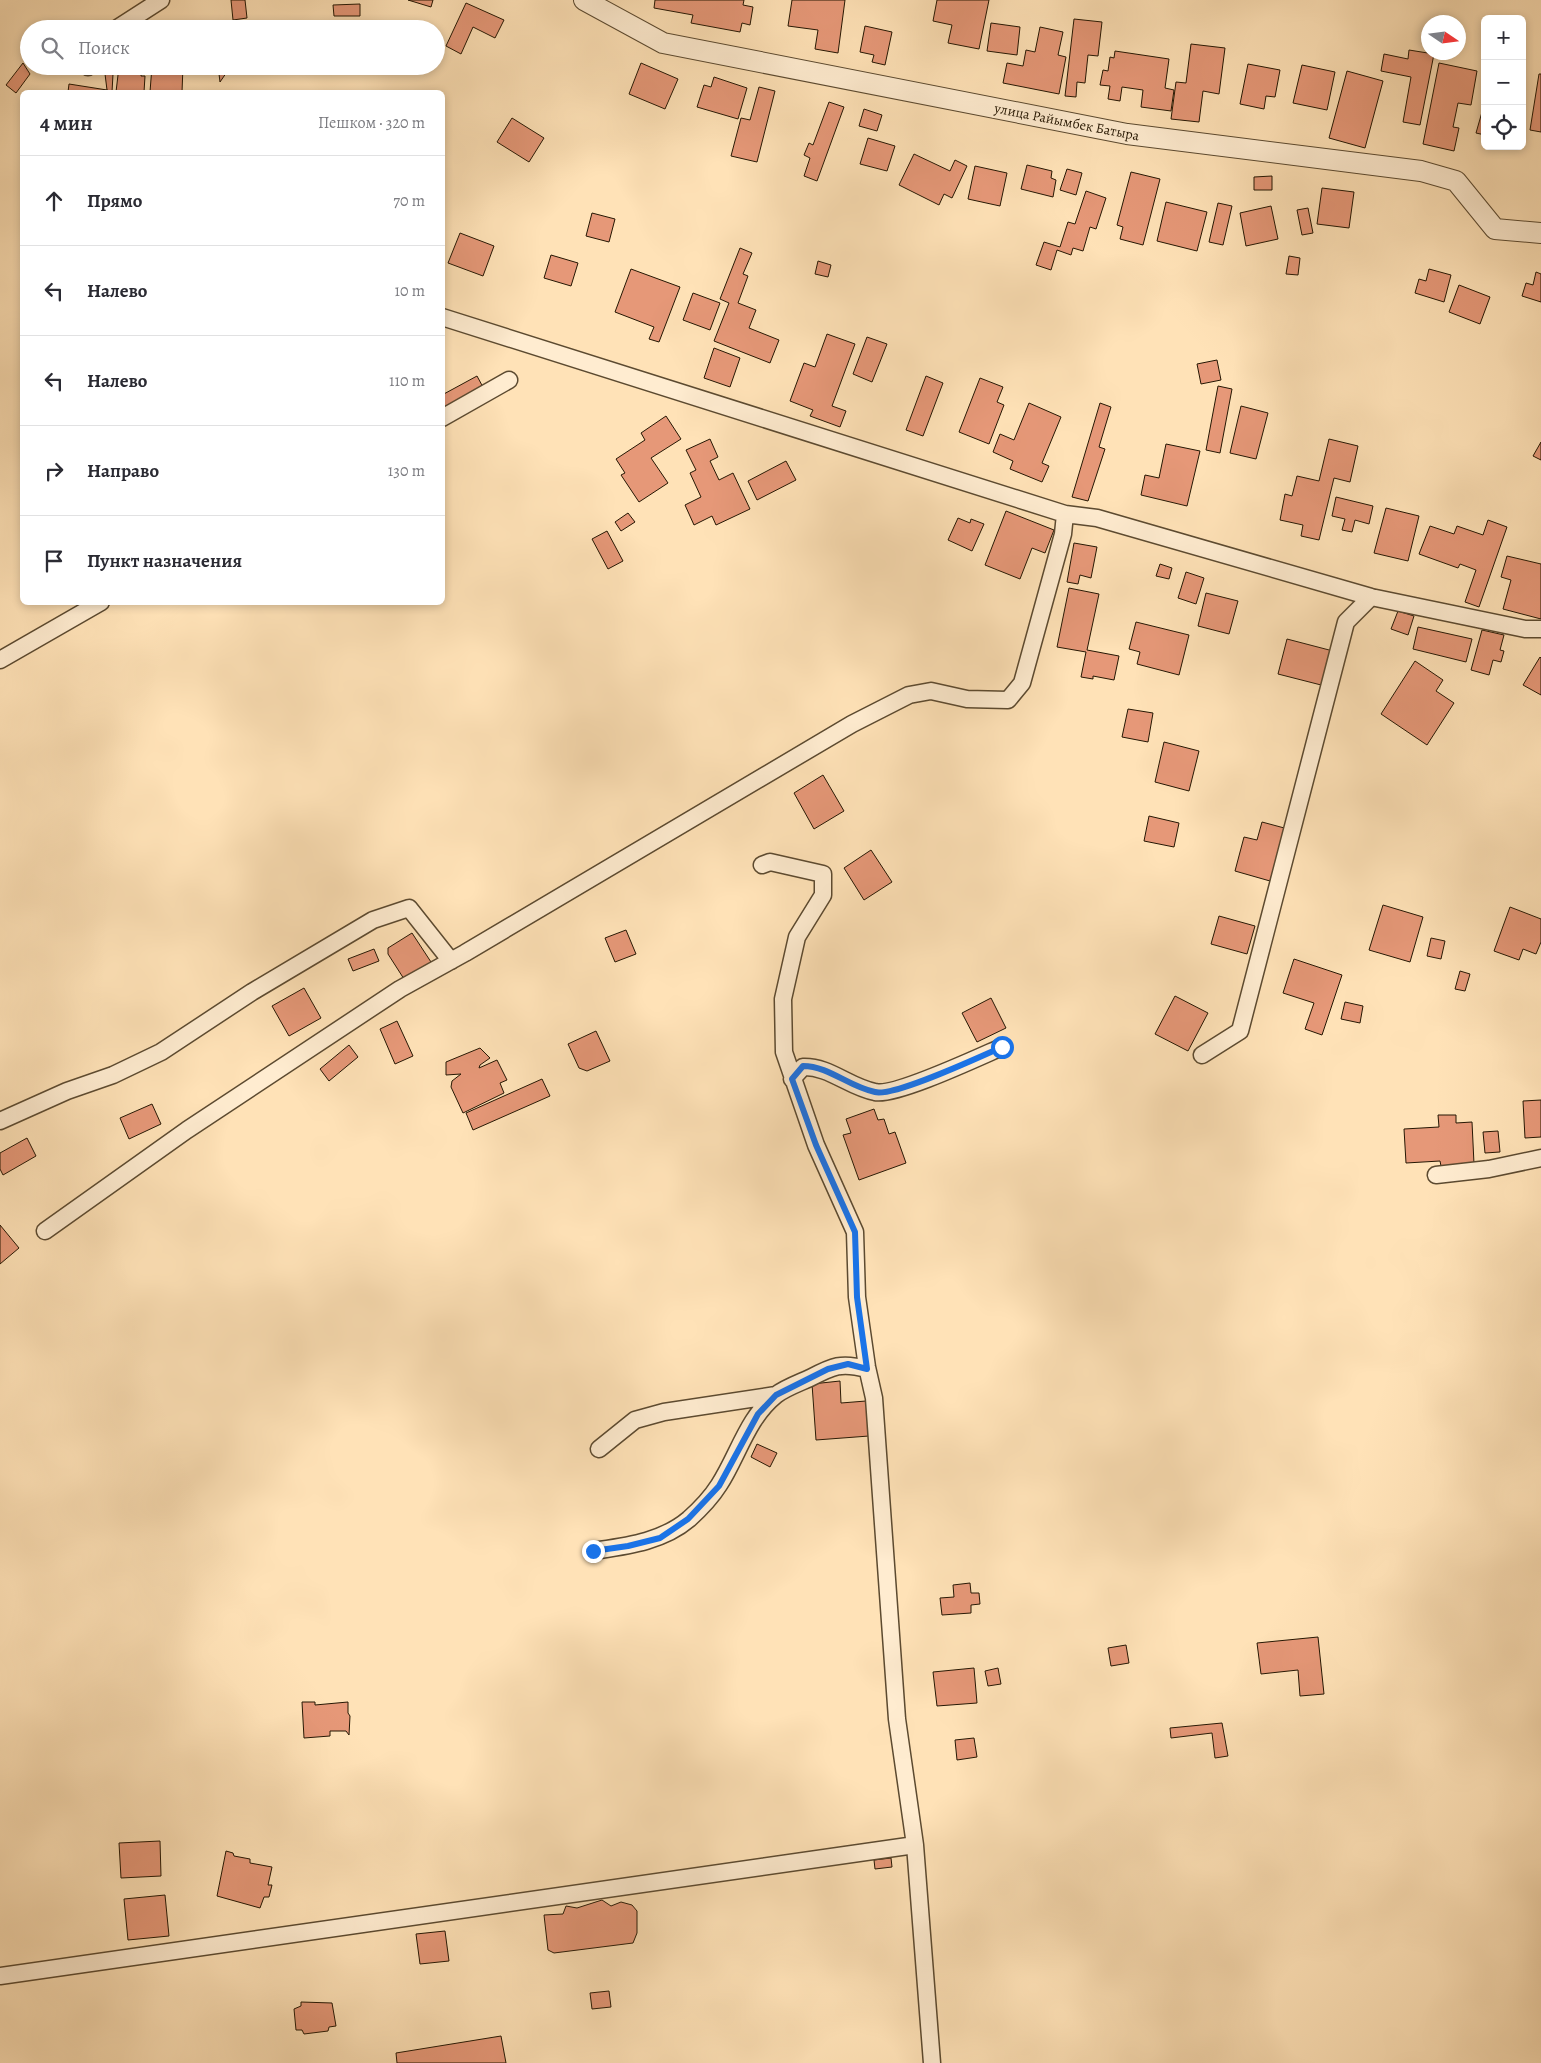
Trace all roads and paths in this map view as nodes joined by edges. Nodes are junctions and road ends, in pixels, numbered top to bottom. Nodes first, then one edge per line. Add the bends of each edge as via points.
1 (161, 0) edge
2 (584, 0) edge
3 (130, 20) edge
4 (1541, 233) edge
5 (445, 318) edge
6 (509, 380) dead end
7 (445, 416) edge
8 (1065, 514) junction
9 (1370, 597) junction
10 (96, 605) edge
11 (1541, 629) edge
12 (0, 660) edge
13 (762, 865) dead end
14 (451, 961) junction
15 (1002, 1047) dead end
16 (1202, 1055) dead end
17 (792, 1079) junction
18 (0, 1121) edge
19 (1541, 1158) edge
20 (1436, 1174) dead end
21 (45, 1231) dead end
22 (867, 1369) junction
23 (776, 1395) junction
24 (599, 1449) dead end
25 (593, 1551) dead end
26 (915, 1845) junction
27 (0, 1976) edge
28 (932, 2063) edge

1 - 3 street
2 - 4 street, улица Райымбек Батыра via 663,42 682,46 1127,134 1421,171 1456,181 1494,229
5 - 8 street
6 - 7 street
8 - 9 street via 1097,518
8 - 14 street via 1063,534 1022,683 1008,700 967,698 931,691 909,695 852,724
9 - 11 street via 1525,629
9 - 16 street via 1346,622 1240,1031
10 - 12 street
13 - 17 street via 770,862 823,874 823,895 797,937 783,1000 784,1052
14 - 18 street via 409,908 372,920 252,992 161,1052
14 - 21 street via 400,989 187,1130
15 - 17 street via 916,1084 876,1093 816,1066 803,1066
17 - 22 street via 816,1145 855,1232 857,1297
19 - 20 street via 1489,1169
22 - 23 street via 848,1364 828,1369
22 - 26 street via 874,1398 897,1719
23 - 24 street via 664,1412 635,1420
23 - 25 street via 758,1414 719,1486 688,1519 660,1538
26 - 27 street
26 - 28 street

